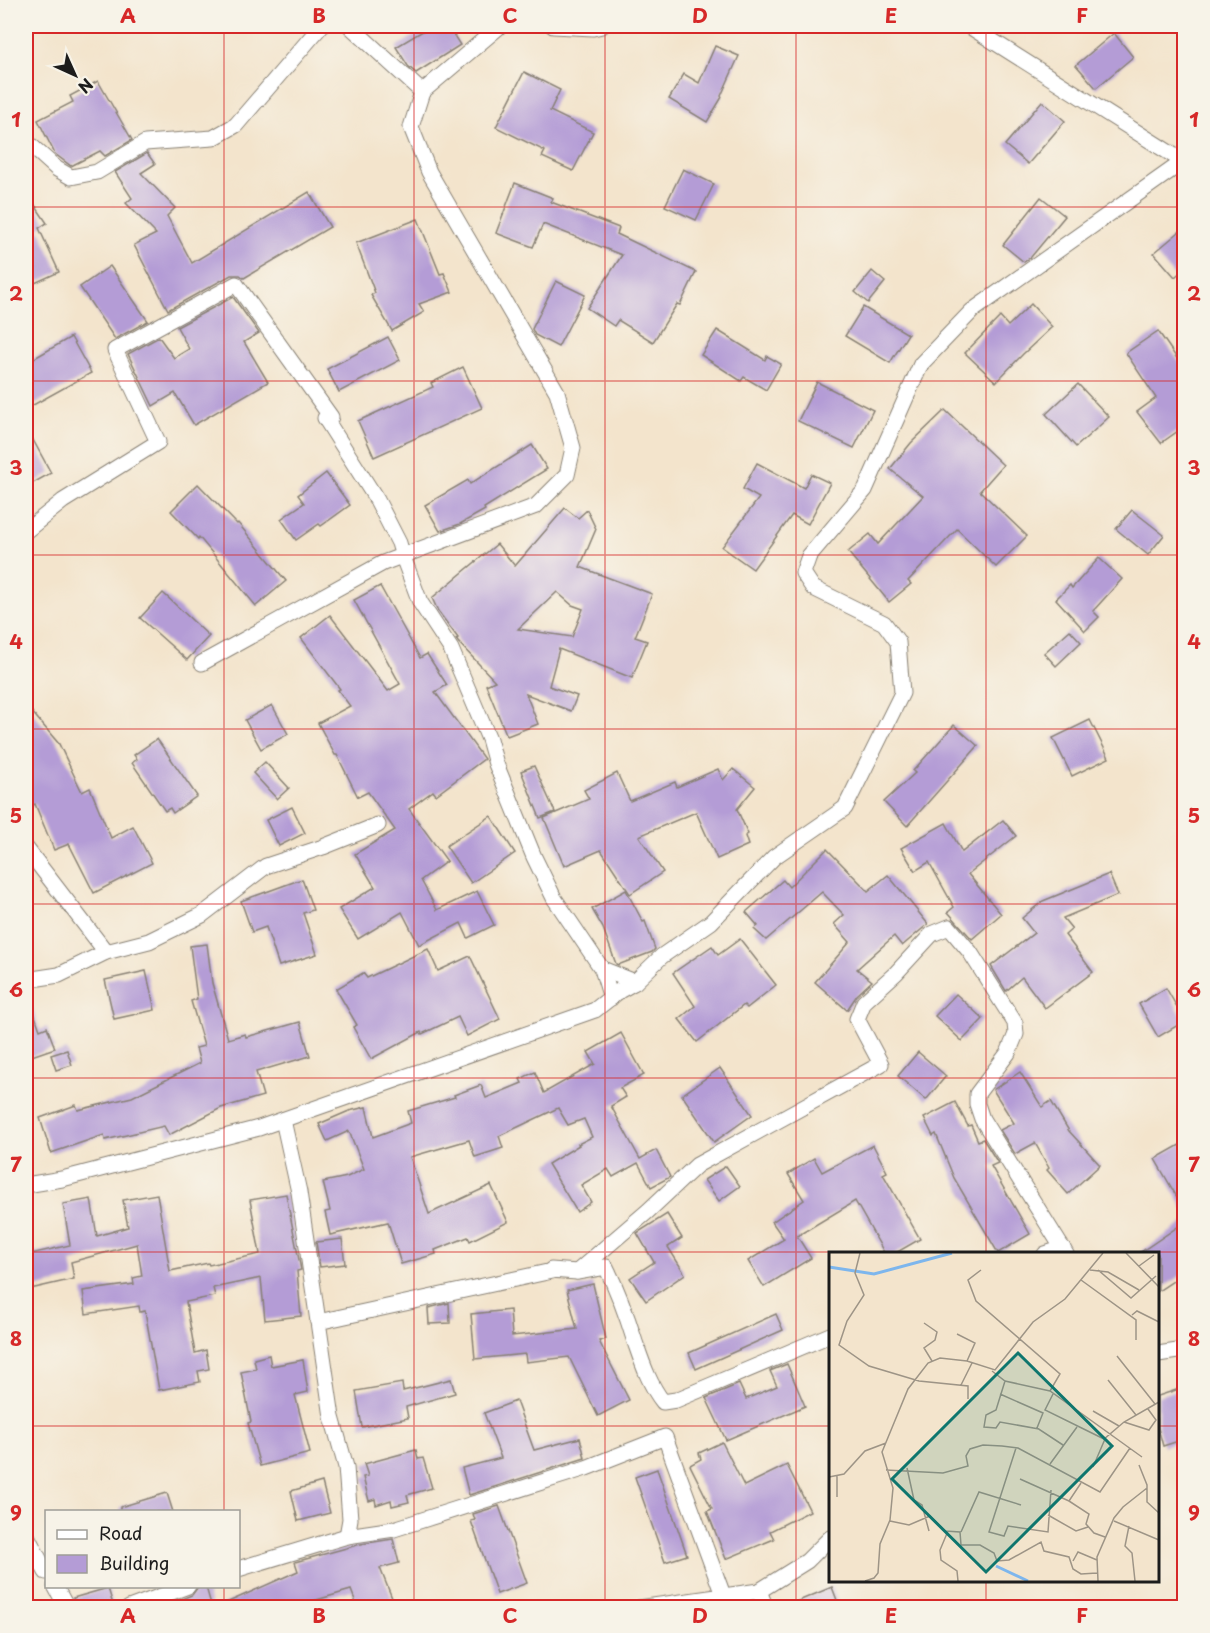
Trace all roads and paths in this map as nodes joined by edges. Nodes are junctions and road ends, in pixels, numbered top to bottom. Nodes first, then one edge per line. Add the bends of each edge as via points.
1 (321, 26) edge
2 (350, 26) edge
3 (500, 26) edge
4 (553, 26) edge
5 (602, 26) edge
6 (969, 26) edge
7 (422, 92) junction
8 (26, 141) edge
9 (1184, 161) edge
10 (26, 531) edge
11 (403, 557) junction
12 (202, 663) dead end
13 (378, 825) dead end
14 (26, 848) edge
15 (106, 952) junction
16 (602, 969) junction
17 (26, 980) edge
18 (635, 982) junction
19 (611, 998) junction
20 (283, 1120) junction
21 (26, 1185) edge
22 (1065, 1251) edge
23 (577, 1272) junction
24 (318, 1322) junction
25 (829, 1336) edge
26 (1185, 1350) edge
27 (1159, 1354) edge
28 (26, 1534) edge
29 (347, 1536) junction
30 (829, 1540) edge
31 (240, 1568) edge
32 (45, 1570) edge
33 (56, 1588) edge
34 (185, 1588) edge
35 (759, 1592) junction
36 (723, 1595) junction
37 (67, 1608) edge
38 (129, 1608) edge
39 (639, 1608) edge
40 (766, 1608) edge

1 - 8 street via 236,124 213,138 145,143 97,172 71,177
2 - 7 street
3 - 7 street
4 - 5 street
6 - 9 street
7 - 11 street via 411,127 429,172 557,392 573,448 567,475 536,506
9 - 18 street via 972,311 921,364 865,490 809,556 803,573 813,588 884,623 898,642 902,693 845,808 774,857 711,922 662,956
10 - 11 street via 63,501 158,442 115,350 236,284 331,417 325,418 377,500
11 - 12 street via 383,563
11 - 16 street via 420,602 451,649 534,857 554,898
13 - 15 street via 266,866 202,915 149,940
14 - 15 street
15 - 17 street via 59,975
16 - 18 street
16 - 19 street
18 - 19 street
19 - 20 street via 595,1010
20 - 21 street via 62,1179
20 - 24 street via 299,1192
22 - 23 street via 982,1119 977,1094 1008,1053 1016,1034 1015,1023 970,952 949,927 932,934 864,1002 857,1019 881,1064 697,1165
23 - 24 street via 551,1270
23 - 25 street via 606,1267 644,1366 663,1402
24 - 29 street via 332,1417 346,1467 350,1519
26 - 27 street
28 - 32 street
29 - 31 street
29 - 36 street via 394,1529 586,1468 665,1437
30 - 35 street via 807,1562
33 - 37 street
34 - 38 street
35 - 36 street
35 - 40 street
36 - 39 street

